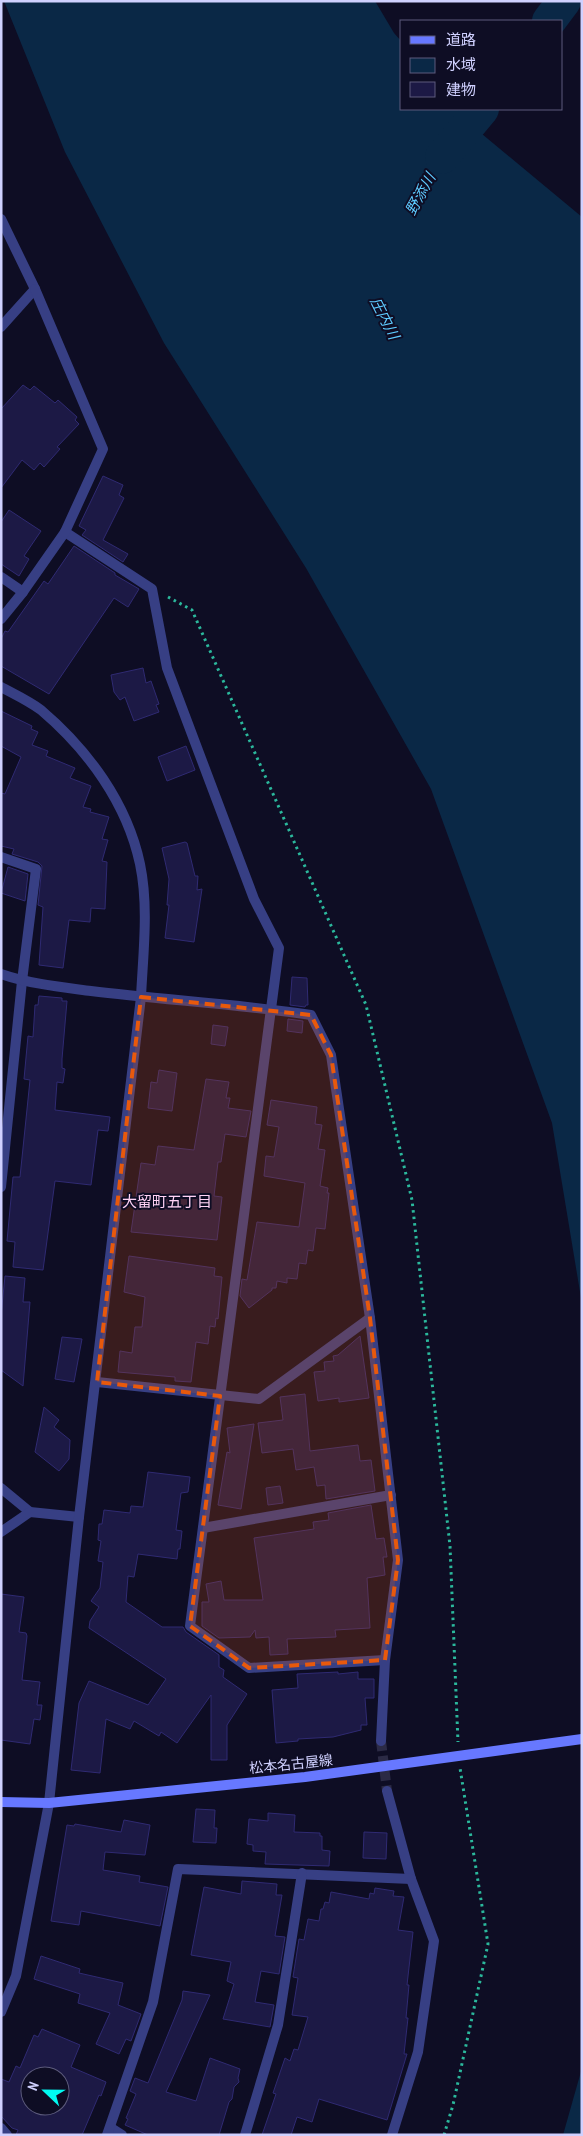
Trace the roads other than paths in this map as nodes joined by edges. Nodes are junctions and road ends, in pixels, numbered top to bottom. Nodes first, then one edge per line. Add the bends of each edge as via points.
1 (1, 220) edge
2 (35, 289) junction
3 (1, 328) edge
4 (65, 532) junction
5 (1, 577) edge
6 (23, 592) junction
7 (1, 619) edge
8 (1, 687) edge
9 (1, 857) edge
10 (1, 974) edge
11 (22, 981) junction
12 (142, 997) junction
13 (271, 1009) junction
14 (1, 1188) edge
15 (370, 1318) junction
16 (97, 1382) junction
17 (220, 1396) junction
18 (1, 1488) edge
19 (391, 1495) junction
20 (30, 1512) junction
21 (79, 1517) junction
22 (203, 1528) junction
23 (1, 1532) edge
24 (385, 1660) junction
25 (582, 1739) edge
26 (381, 1741) tunnel mouth
27 (387, 1791) tunnel mouth
28 (1, 1802) edge
29 (49, 1803) junction
30 (302, 1873) junction
31 (410, 1879) junction
32 (1, 2012) edge
33 (1, 2128) edge
34 (109, 2131) edge
35 (7, 2135) edge
36 (122, 2135) edge
37 (245, 2135) edge
38 (392, 2135) edge

1 - 2 street
2 - 3 street
2 - 4 street via 103,449
4 - 6 street
4 - 13 street via 152,589 167,668 254,899 279,948
5 - 6 street
6 - 7 street
8 - 12 street via 40,709 69,738 101,774 126,818 140,865 144,912
9 - 11 street via 36,869
10 - 11 street
11 - 12 street
11 - 14 street
12 - 13 street
12 - 16 street
13 - 15 street via 311,1015 331,1055
13 - 17 street
15 - 17 street via 259,1399
15 - 19 street
16 - 17 street
16 - 21 street
17 - 22 street
18 - 20 street
19 - 22 street
19 - 24 street via 398,1560
20 - 21 street
20 - 23 street
21 - 29 street
22 - 24 street via 190,1626 249,1668
24 - 26 street
25 - 29 main road, 松本名古屋線 via 305,1777
27 - 31 street
28 - 29 main road, 松本名古屋線
29 - 32 street via 16,1976
30 - 31 street
30 - 34 street via 178,1869 153,2002
30 - 37 street via 278,2025
31 - 38 street via 434,1941 418,2052
33 - 35 street
34 - 36 street

